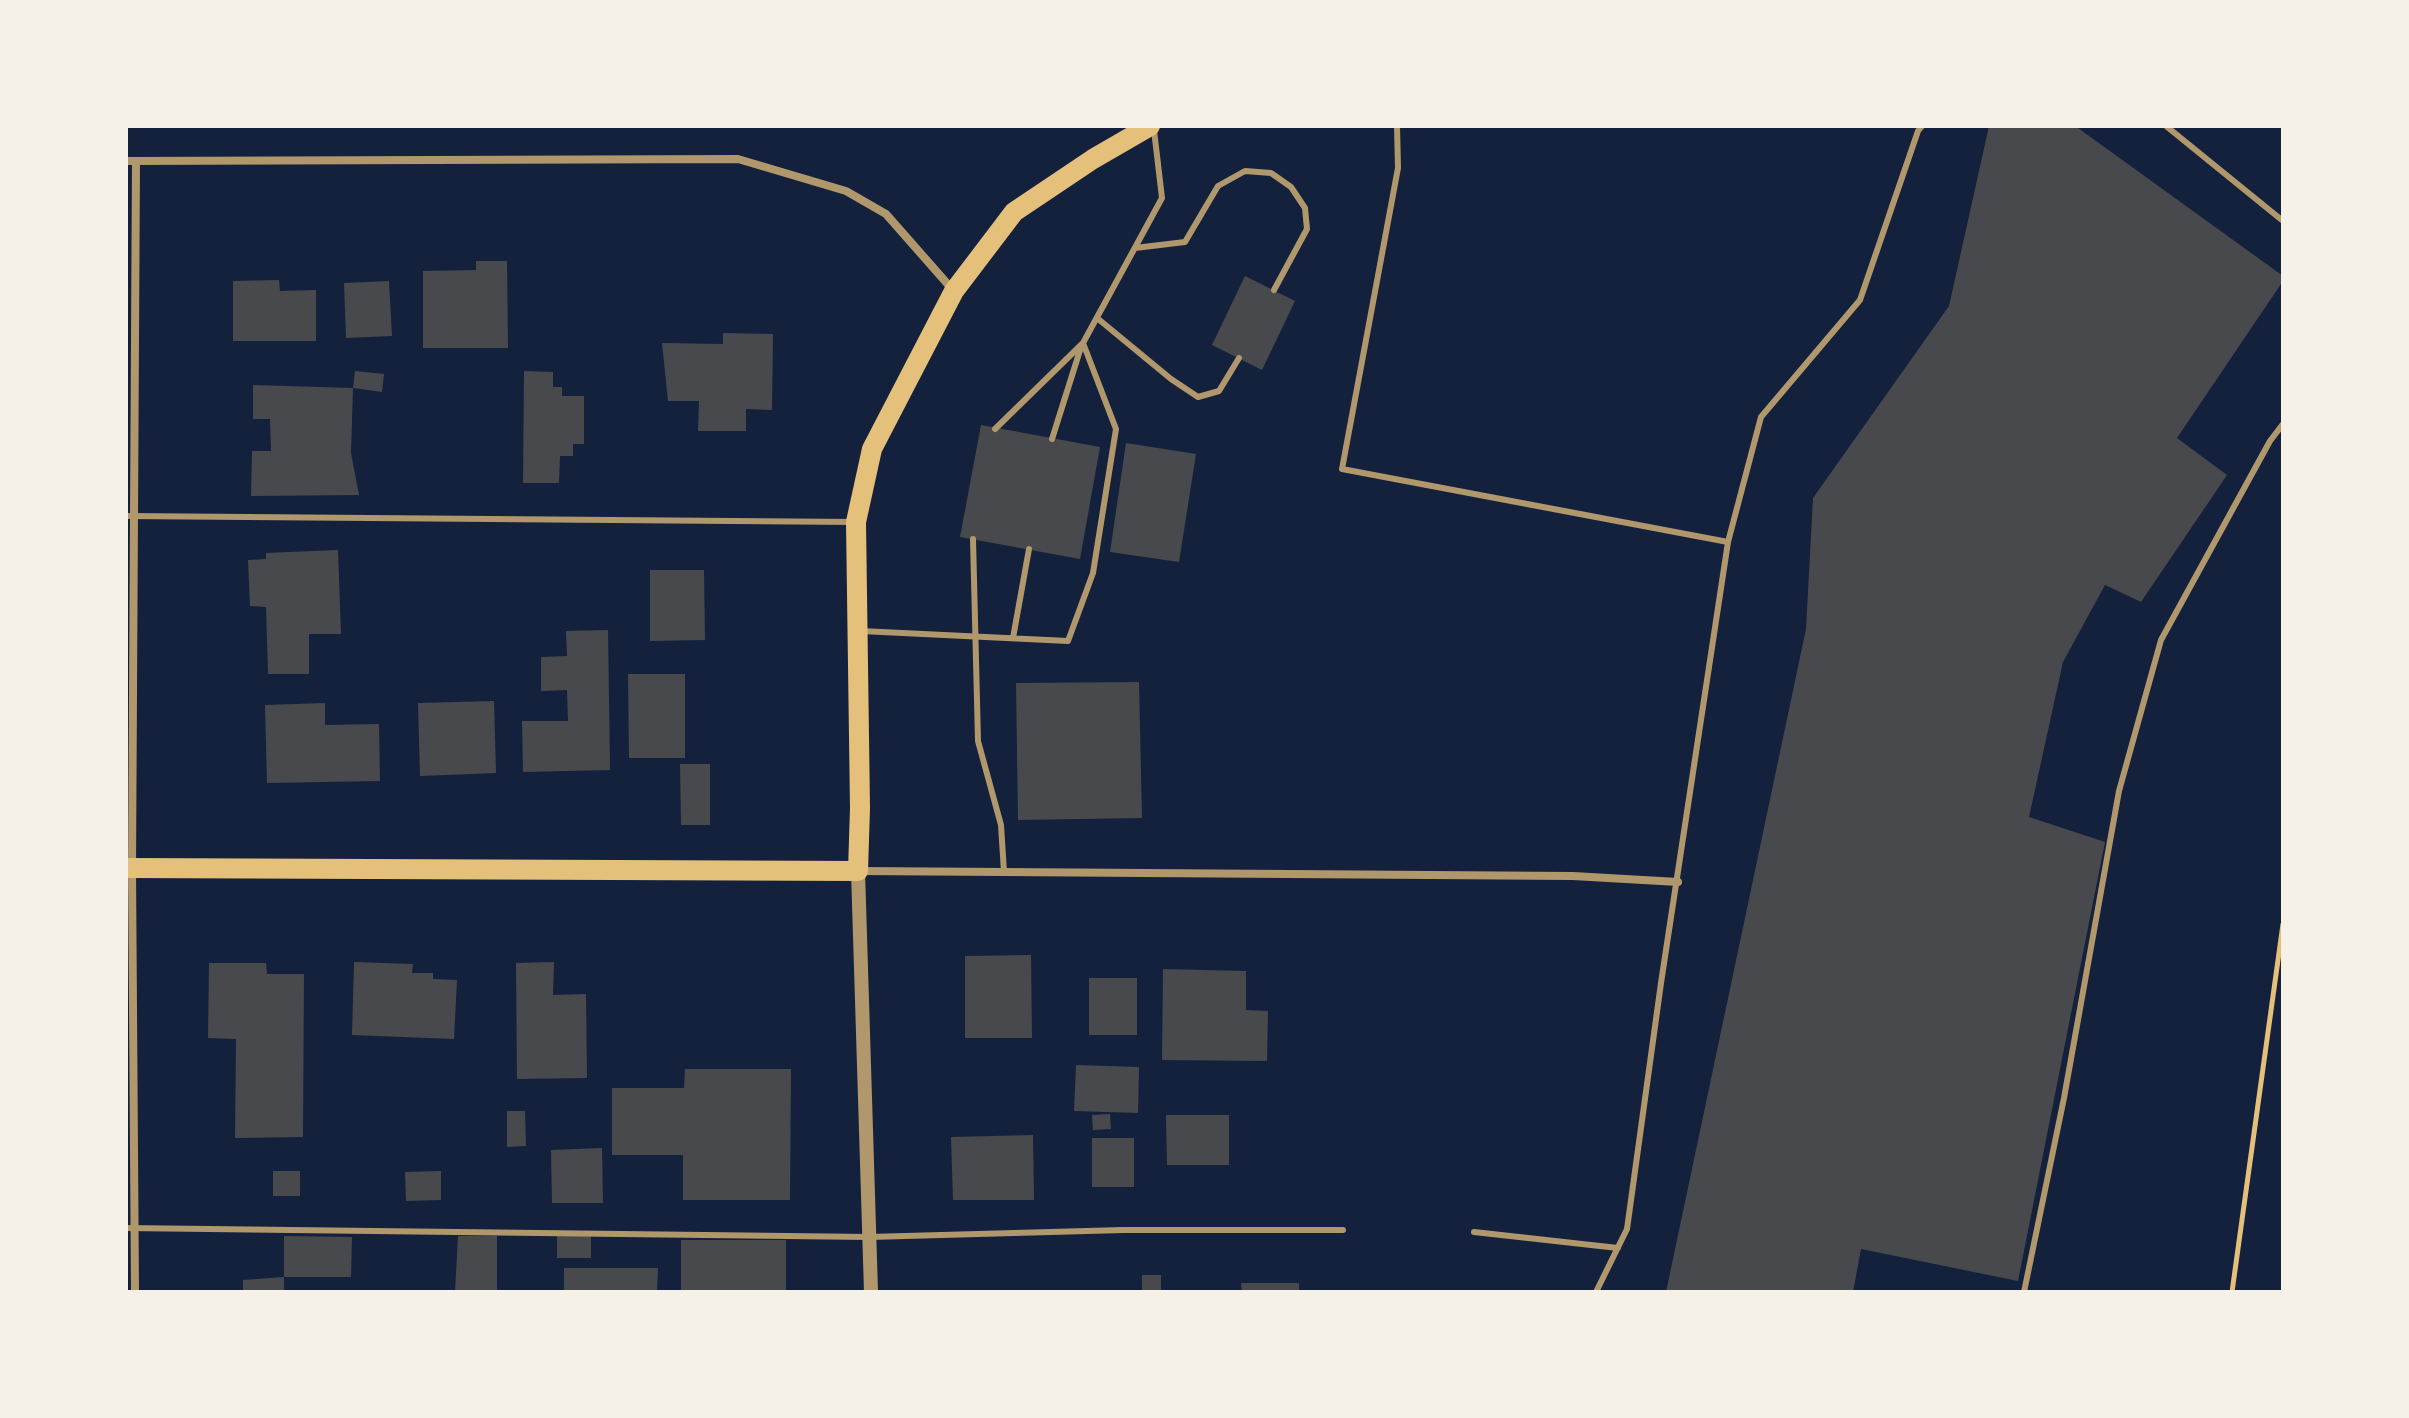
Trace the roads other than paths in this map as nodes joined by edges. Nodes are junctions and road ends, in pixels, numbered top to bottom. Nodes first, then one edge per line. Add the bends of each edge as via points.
1 (1152, 126) edge
2 (1397, 126) edge
3 (1922, 126) edge
4 (2166, 126) edge
5 (131, 161) edge
6 (2283, 221) edge
7 (1135, 248) junction
8 (1274, 290) dead end
9 (954, 291) junction
10 (1097, 318) junction
11 (1083, 343) junction
12 (1239, 358) dead end
13 (2283, 424) edge
14 (995, 429) dead end
15 (1052, 439) dead end
16 (130, 516) edge
17 (856, 522) junction
18 (973, 539) dead end
19 (1728, 542) junction
20 (1029, 549) dead end
21 (857, 631) junction
22 (977, 637) junction
23 (1013, 638) junction
24 (129, 868) edge
25 (858, 871) junction
26 (1004, 872) junction
27 (1678, 882) junction
28 (130, 1228) edge
29 (1343, 1230) dead end
30 (1474, 1232) dead end
31 (869, 1237) junction
32 (1618, 1248) junction
33 (135, 1292) edge
34 (871, 1292) edge
35 (1596, 1292) edge
36 (2024, 1292) edge

1 - 7 lane via 1162,198
1 - 9 main road via 1014,212
2 - 19 lane via 1398,168 1342,469
3 - 19 lane via 1860,300 1761,417
4 - 6 lane
5 - 9 street via 738,159 846,191 886,214
5 - 16 street
7 - 8 lane via 1185,242 1218,186 1245,171 1271,173 1291,187 1305,208 1307,229
7 - 10 lane
9 - 17 main road via 872,449
10 - 11 lane
10 - 12 lane via 1198,397 1219,391
11 - 14 lane
11 - 15 lane
11 - 23 lane via 1116,429 1093,573 1068,641
13 - 36 lane via 2161,640 2119,791
16 - 17 lane
16 - 24 street
17 - 21 main road
18 - 22 lane
19 - 27 lane
20 - 23 lane
21 - 22 lane
21 - 25 main road
22 - 23 lane
22 - 26 lane via 978,741 1001,825
24 - 25 main road
24 - 28 street
25 - 26 street
25 - 31 street
26 - 27 street via 1573,876
27 - 32 lane via 1627,1229
28 - 31 lane
28 - 33 street
29 - 31 lane
30 - 32 lane
31 - 34 street
32 - 35 lane

